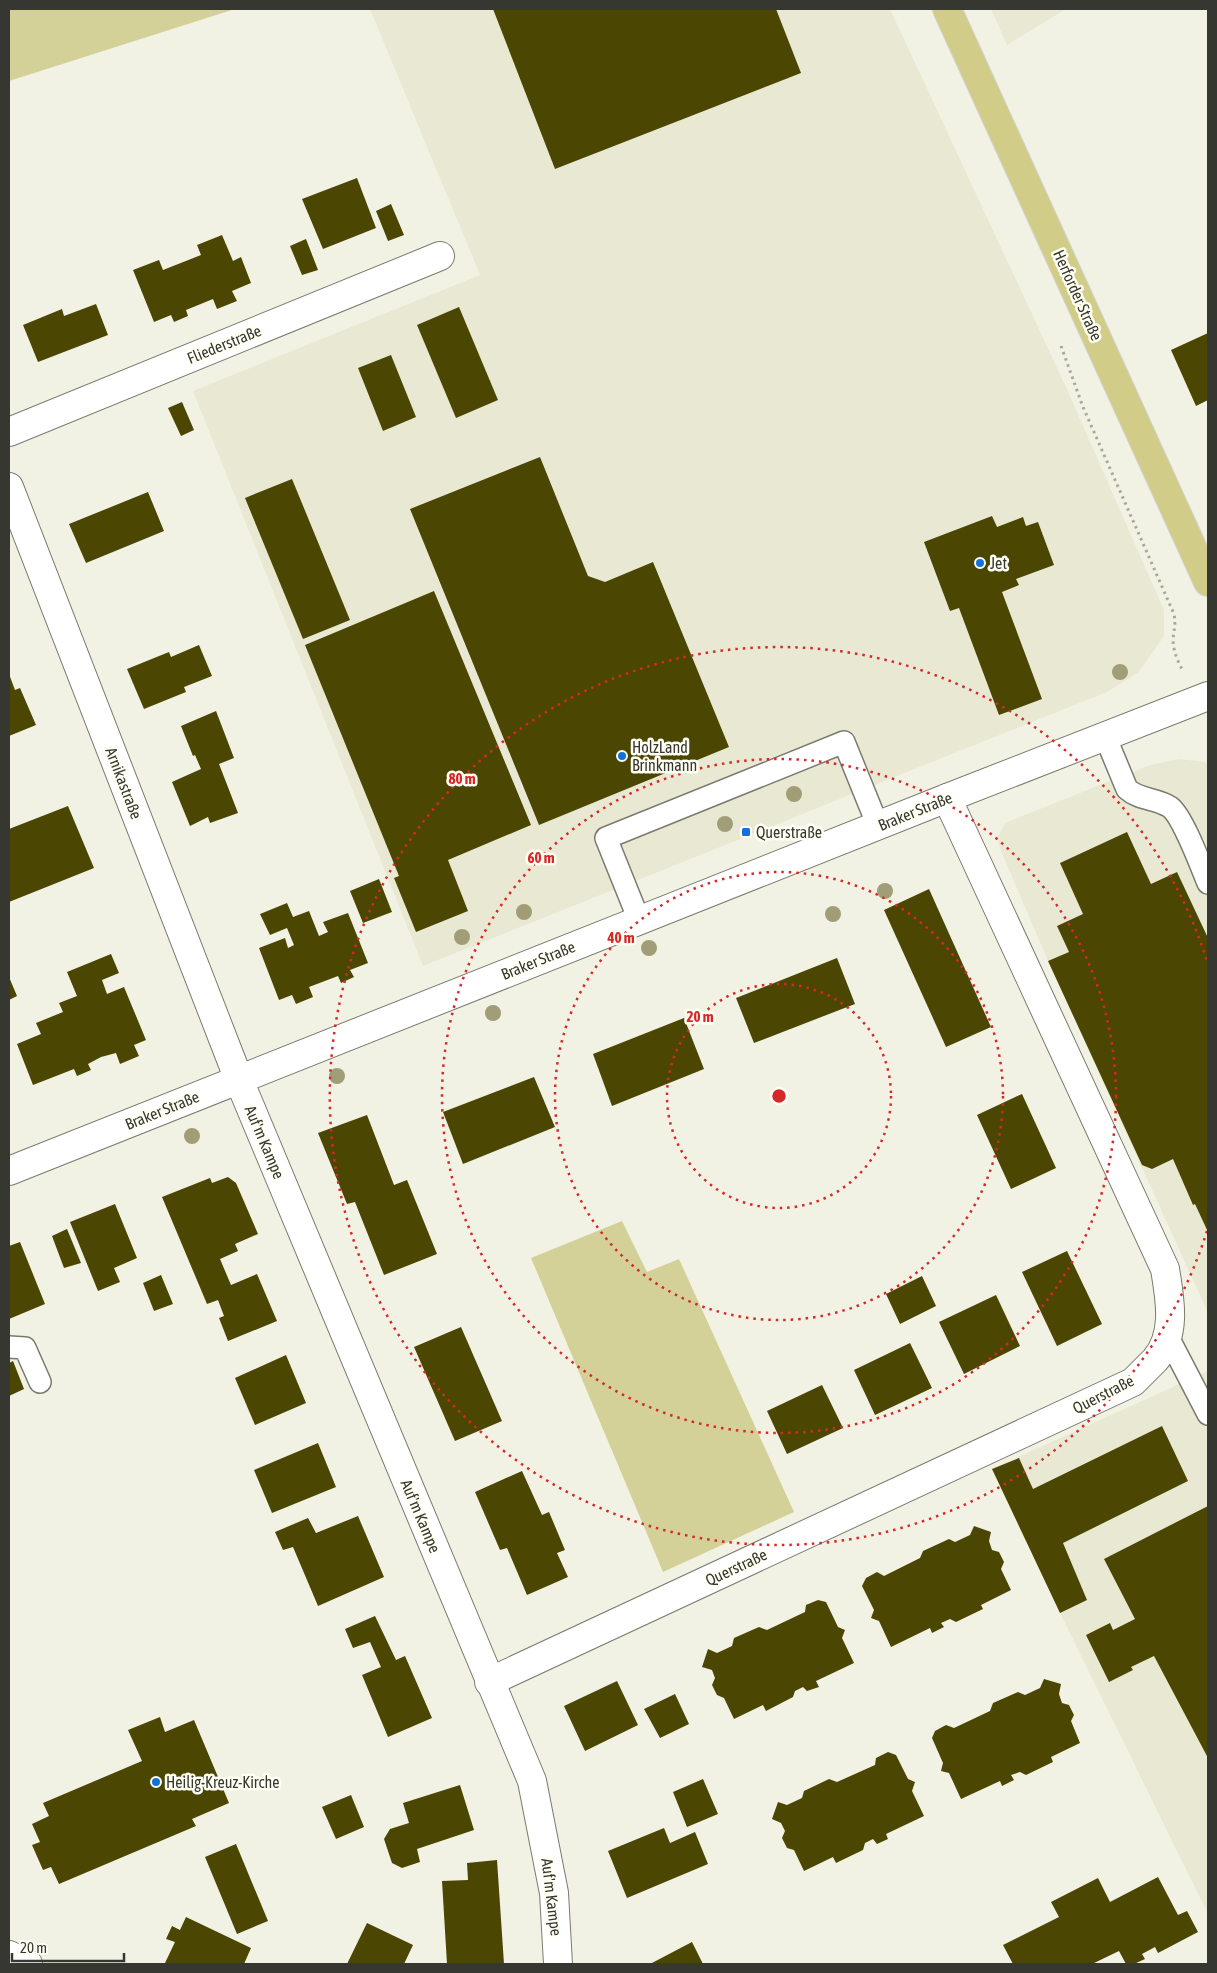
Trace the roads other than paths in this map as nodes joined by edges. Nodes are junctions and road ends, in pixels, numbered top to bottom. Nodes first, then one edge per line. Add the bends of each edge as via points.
1 (947, 9) edge
2 (440, 256) dead end
3 (9, 432) edge
4 (9, 487) edge
5 (1208, 582) edge
6 (1203, 698) edge
7 (1106, 736) junction
8 (947, 798) junction
9 (878, 826) junction
10 (1208, 883) edge
11 (639, 920) junction
12 (239, 1080) junction
13 (9, 1171) edge
14 (1168, 1337) junction
15 (9, 1347) edge
16 (40, 1382) dead end
17 (1207, 1411) edge
18 (489, 1682) junction
19 (9, 1955) edge
20 (28, 1964) edge
21 (558, 1964) edge

1 - 5 main road, Herforder Straße
2 - 3 street, Fliederstraße
4 - 12 street, Arnikastraße
6 - 7 street, Braker Straße
7 - 8 street, Braker Straße
7 - 10 lane via 1128,789 1134,795 1167,806 1179,818
8 - 9 street, Braker Straße
8 - 14 street, Querstraße via 1165,1269 1170,1300
9 - 11 street, Braker Straße
9 - 11 lane via 844,742 606,838
11 - 12 street, Braker Straße
12 - 13 street, Braker Straße
12 - 18 street, Auf'm Kampe
14 - 17 lane
14 - 18 street, Querstraße via 1157,1358 1133,1382
15 - 16 lane via 26,1348
18 - 21 street, Auf'm Kampe via 532,1782 554,1893
19 - 20 street

